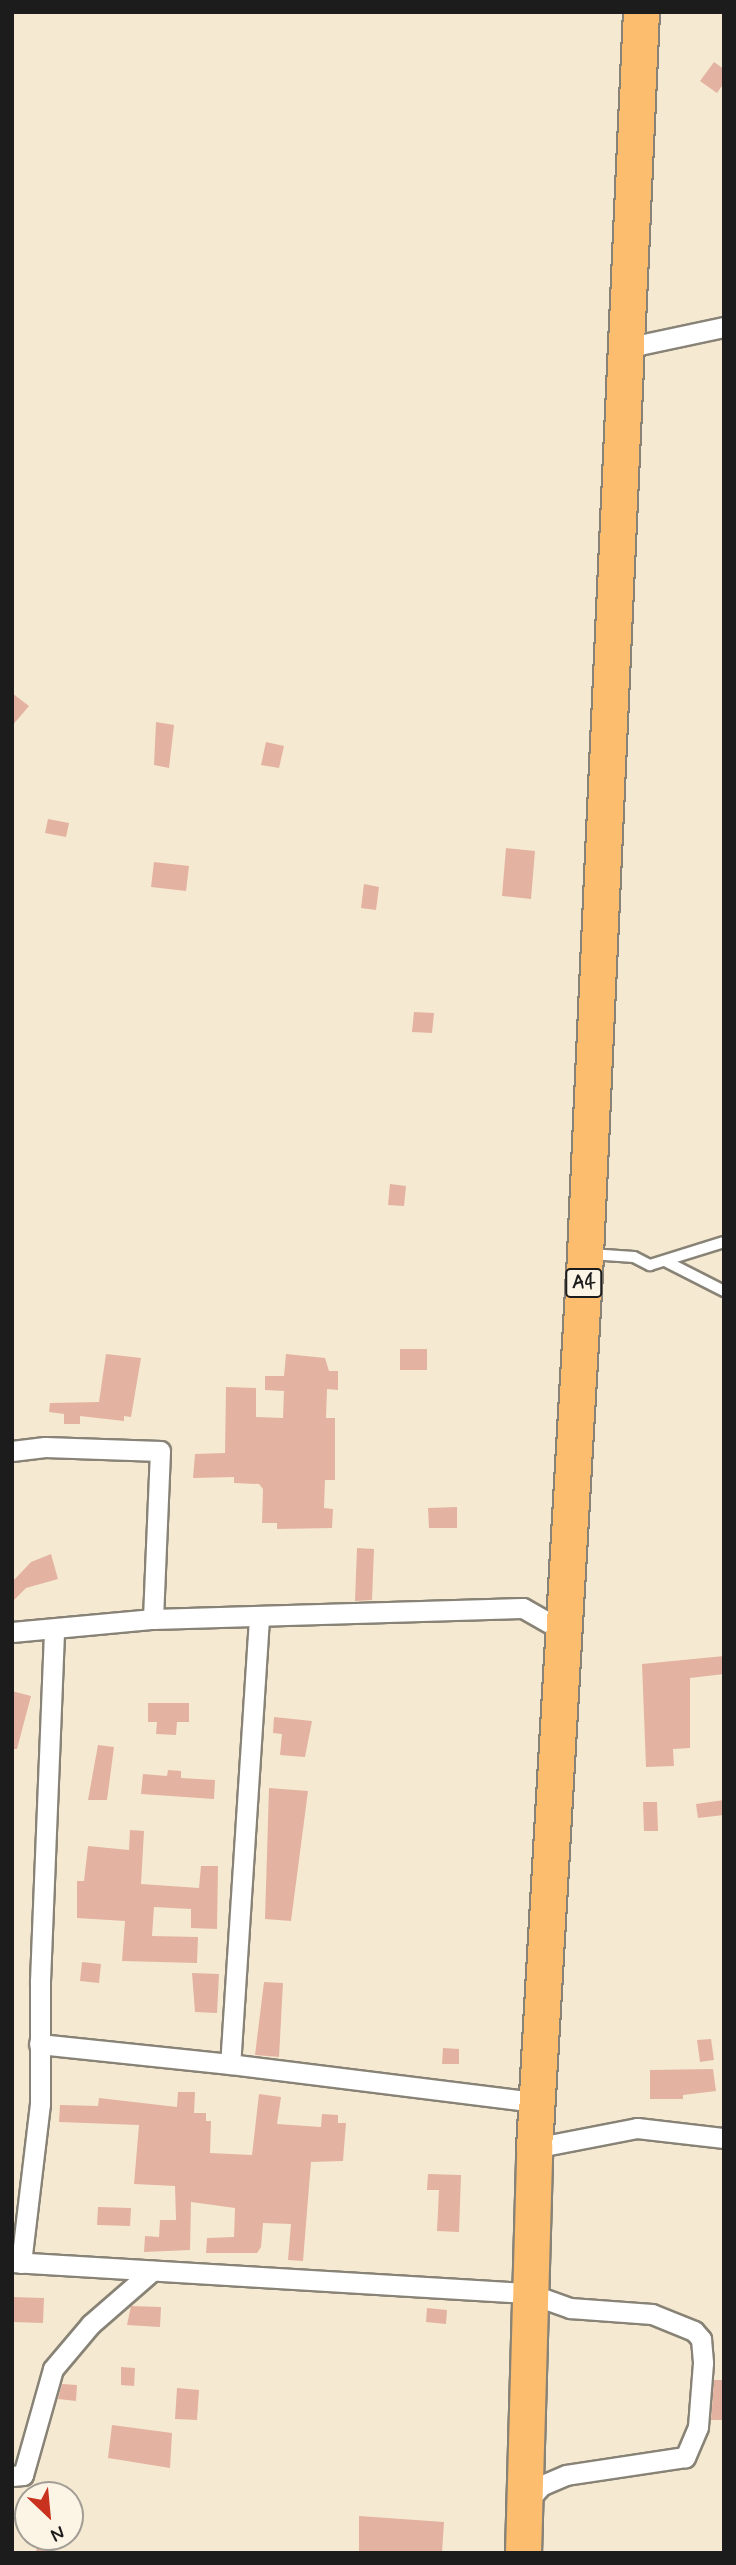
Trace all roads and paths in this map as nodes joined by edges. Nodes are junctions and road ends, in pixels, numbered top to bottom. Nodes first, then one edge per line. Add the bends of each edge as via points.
1 (641, 12) edge
2 (724, 327) edge
3 (625, 348) junction
4 (724, 1241) edge
5 (585, 1254) junction
6 (667, 1262) junction
7 (724, 1290) edge
8 (12, 1451) edge
9 (258, 1618) junction
10 (153, 1619) junction
11 (54, 1629) junction
12 (12, 1632) edge
13 (565, 1632) junction
14 (40, 2044) junction
15 (230, 2064) junction
16 (537, 2102) junction
17 (724, 2138) edge
18 (534, 2148) junction
19 (17, 2262) edge
20 (152, 2272) junction
21 (528, 2293) junction
22 (12, 2476) edge
23 (523, 2506) junction
24 (523, 2553) edge

1 - 3 highway, A4
2 - 3 street
3 - 5 highway, A4
4 - 6 lane
5 - 6 lane via 634,1257 650,1265
5 - 13 highway, A4
6 - 7 lane
8 - 10 street via 45,1447 160,1451
9 - 10 street
9 - 13 street via 369,1609 523,1608
9 - 15 street
10 - 11 street
11 - 12 street
11 - 14 street
13 - 16 highway, A4
14 - 15 street
14 - 19 street via 40,2104
15 - 16 street
16 - 18 highway, A4
17 - 18 street via 637,2128
18 - 21 highway, A4
19 - 20 street
20 - 21 street
20 - 22 street via 91,2324 52,2369 23,2475
21 - 23 highway, A4
21 - 23 street via 570,2308 652,2314 681,2322 701,2339 703,2363 698,2427 685,2458 566,2475 542,2485
23 - 24 highway, A4

